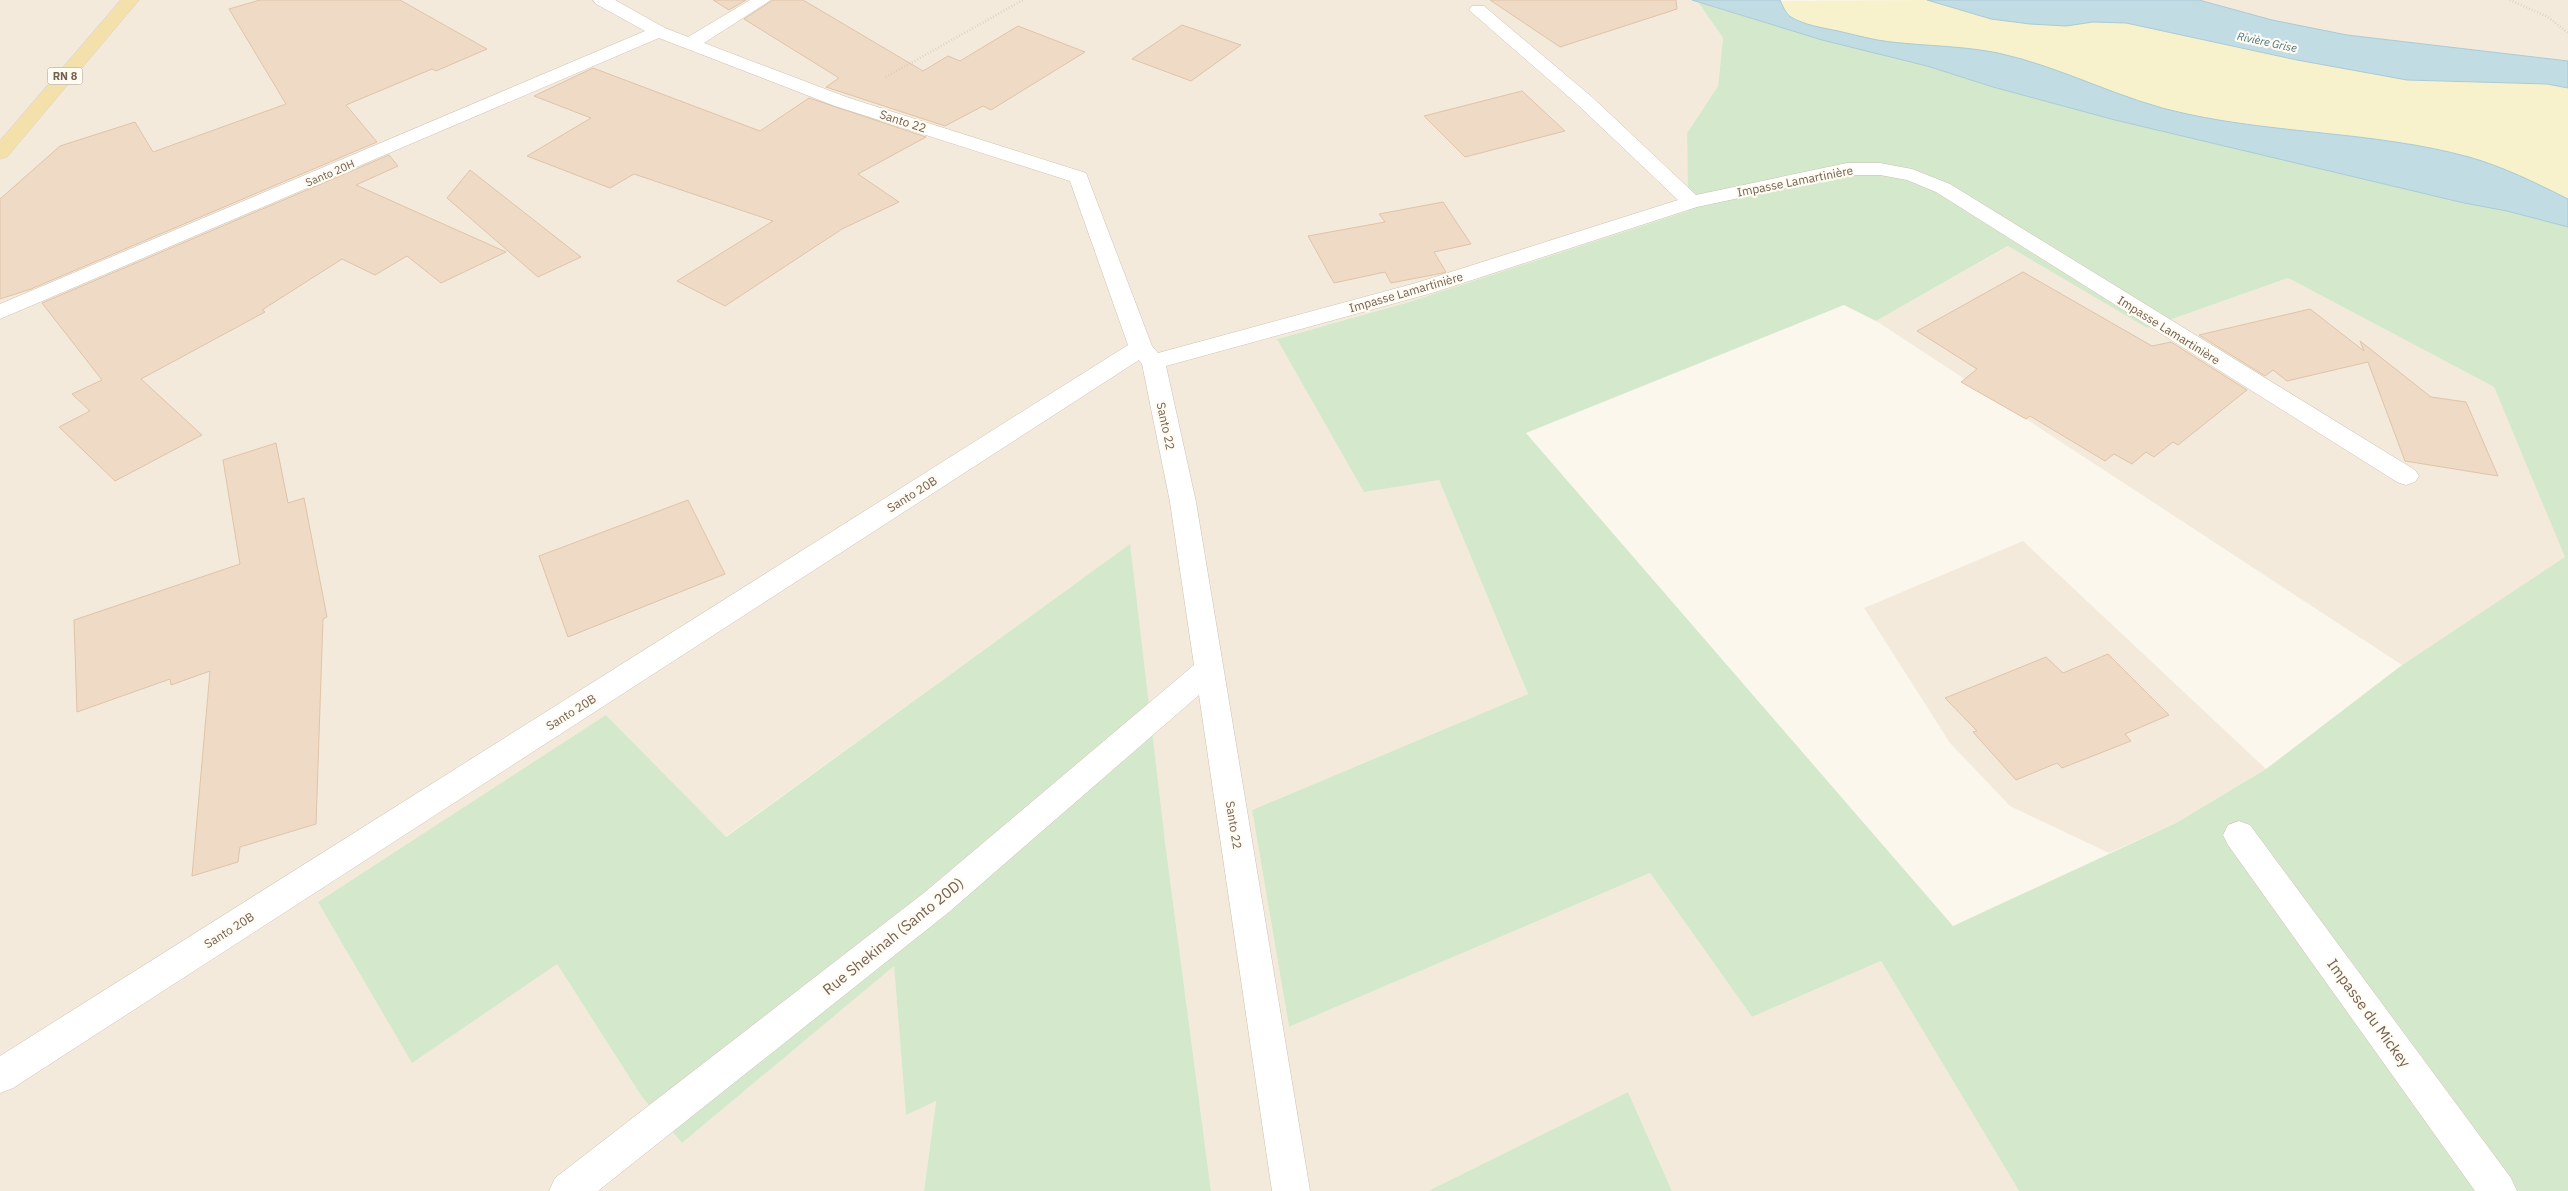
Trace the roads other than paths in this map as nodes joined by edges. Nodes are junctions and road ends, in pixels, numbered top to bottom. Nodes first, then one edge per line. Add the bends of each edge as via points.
1 (130, 0) edge
2 (602, 0) edge
3 (762, 0) edge
4 (1478, 10) dead end
5 (659, 32) junction
6 (689, 44) junction
7 (0, 153) edge
8 (1692, 202) junction
9 (0, 312) edge
10 (1147, 355) junction
11 (2406, 476) dead end
12 (1209, 669) junction
13 (2239, 835) dead end
14 (0, 1076) edge
15 (568, 1191) edge
16 (1291, 1191) edge
17 (2498, 1191) edge

1 - 7 main road, RN 8
2 - 5 street, Santo 22
3 - 6 street
4 - 8 street via 1585,101
5 - 6 street, Santo 22
5 - 9 street, Santo 20H
6 - 10 street, Santo 22 via 842,102 1079,177
8 - 10 street, Impasse Lamartinière via 1424,288
8 - 11 street, Impasse Lamartinière via 1847,169 1880,169 1912,175 1943,188
10 - 12 street, Santo 22 via 1183,502
10 - 14 street, Santo 20B
12 - 15 street, Rue Shekinah (Santo 20D) via 937,902
12 - 16 street, Santo 22
13 - 17 street, Impasse du Mickey

